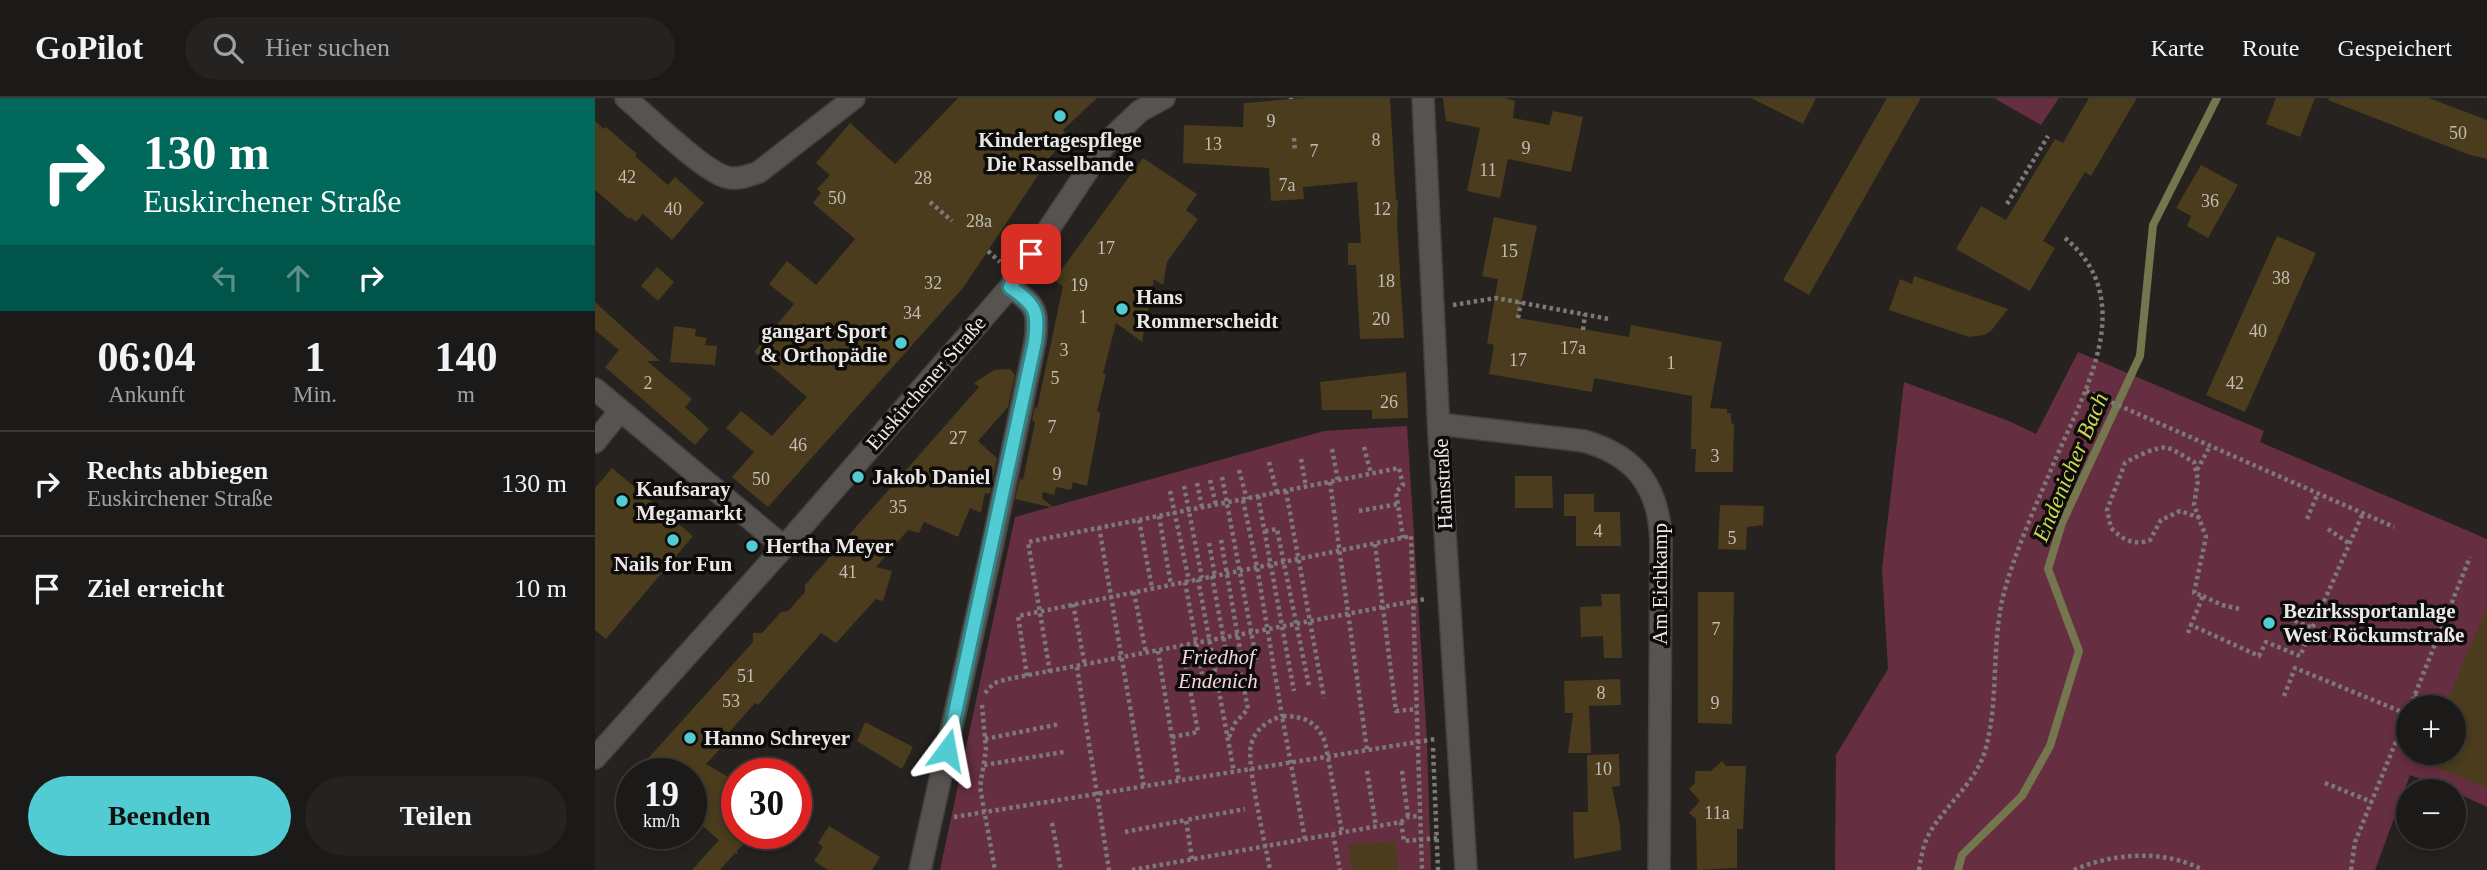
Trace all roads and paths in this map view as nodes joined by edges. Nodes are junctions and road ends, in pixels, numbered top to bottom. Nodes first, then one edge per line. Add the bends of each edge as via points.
1 (626, 98) edge
2 (854, 98) edge
3 (1164, 98) edge
4 (1423, 98) edge
5 (2048, 136) dead end
6 (1294, 138) dead end
7 (1295, 152) dead end
8 (930, 202) dead end
9 (2007, 204) dead end
10 (952, 221) dead end
11 (2065, 238) dead end
12 (1010, 287) junction
13 (1521, 302) junction
14 (1434, 307) junction
15 (1585, 314) junction
16 (1518, 318) dead end
17 (1609, 318) dead end
18 (1583, 330) dead end
19 (595, 389) edge
20 (2086, 391) junction
21 (620, 411) junction
22 (1439, 424) junction
23 (595, 442) edge
24 (2210, 446) junction
25 (1364, 447) dead end
26 (1332, 449) dead end
27 (1301, 458) dead end
28 (1269, 462) dead end
29 (1239, 470) dead end
30 (2197, 471) junction
31 (1371, 474) junction
32 (1223, 477) dead end
33 (1210, 480) dead end
34 (1338, 481) junction
35 (1330, 482) junction
36 (1197, 483) dead end
37 (1184, 486) dead end
38 (1306, 487) junction
39 (1170, 491) dead end
40 (1286, 491) junction
41 (1277, 493) junction
42 (2318, 493) junction
43 (1258, 496) junction
44 (1245, 499) junction
45 (1229, 502) junction
46 (1398, 504) junction
47 (1216, 505) junction
48 (2194, 505) junction
49 (1202, 507) junction
50 (1190, 510) junction
51 (1359, 510) dead end
52 (2180, 511) junction
53 (1176, 512) junction
54 (2363, 513) junction
55 (1159, 516) junction
56 (2200, 518) junction
57 (2307, 519) dead end
58 (1139, 520) junction
59 (1099, 527) junction
60 (2394, 527) dead end
61 (2328, 529) dead end
62 (1265, 531) junction
63 (1403, 538) junction
64 (1221, 540) dead end
65 (1209, 543) dead end
66 (1375, 544) junction
67 (2350, 544) junction
68 (784, 547) junction
69 (1339, 550) junction
70 (2470, 557) dead end
71 (1299, 559) junction
72 (1285, 561) junction
73 (1272, 564) junction
74 (1257, 567) junction
75 (1240, 570) junction
76 (1226, 574) junction
77 (1213, 576) junction
78 (1200, 579) junction
79 (1187, 581) junction
80 (1171, 585) junction
81 (1152, 589) junction
82 (1134, 592) junction
83 (2203, 596) junction
84 (1111, 597) junction
85 (1425, 599) dead end
86 (1413, 601) junction
87 (1073, 604) junction
88 (1384, 607) junction
89 (2240, 609) dead end
90 (1039, 611) junction
91 (1347, 614) junction
92 (2288, 618) dead end
93 (1311, 621) junction
94 (1296, 624) junction
95 (2191, 625) junction
96 (1282, 627) junction
97 (2313, 628) junction
98 (1267, 629) junction
99 (1251, 633) junction
100 (2188, 633) dead end
101 (1237, 635) junction
102 (1223, 638) junction
103 (1210, 641) junction
104 (1196, 643) junction
105 (1182, 646) junction
106 (1158, 651) junction
107 (1146, 653) junction
108 (2300, 656) junction
109 (1122, 658) junction
110 (1257, 663) dead end
111 (1085, 665) junction
112 (1077, 666) junction
113 (1243, 666) dead end
114 (1230, 668) dead end
115 (2295, 668) junction
116 (1050, 672) junction
117 (1241, 673) dead end
118 (1202, 674) dead end
119 (1027, 676) junction
120 (1308, 686) dead end
121 (1294, 691) dead end
122 (2414, 695) edge
123 (2284, 696) dead end
124 (1324, 698) dead end
125 (2396, 706) edge
126 (1417, 709) junction
127 (1282, 716) junction
128 (1060, 724) dead end
129 (1458, 735) junction
130 (1172, 737) junction
131 (1228, 738) junction
132 (985, 739) junction
133 (2396, 741) edge
134 (1418, 742) junction
135 (1367, 750) junction
136 (1064, 752) dead end
137 (1328, 757) junction
138 (595, 758) edge
139 (1290, 762) junction
140 (984, 765) junction
141 (1252, 769) junction
142 (1367, 771) dead end
143 (1402, 771) dead end
144 (1234, 772) junction
145 (1179, 781) junction
146 (2325, 783) dead end
147 (1144, 787) junction
148 (1097, 794) junction
149 (2372, 802) junction
150 (1245, 808) dead end
151 (985, 812) junction
152 (1420, 816) junction
153 (1408, 817) junction
154 (947, 818) dead end
155 (1186, 820) junction
156 (1401, 822) junction
157 (1052, 823) dead end
158 (1376, 826) junction
159 (1125, 832) dead end
160 (1342, 832) junction
161 (1333, 834) junction
162 (1436, 838) dead end
163 (1305, 839) junction
164 (1420, 839) junction
165 (1266, 846) junction
166 (1192, 859) junction
167 (1147, 869) edge
168 (920, 870) edge
169 (995, 870) edge
170 (1061, 870) edge
171 (1109, 870) edge
172 (1132, 870) edge
173 (1270, 870) edge
174 (1340, 870) edge
175 (1422, 870) edge
176 (1466, 870) edge
177 (1659, 870) edge
178 (1919, 870) edge
179 (2074, 870) edge
180 (2203, 870) edge
181 (2351, 870) edge

1 - 2 street via 711,171 744,178 759,172
3 - 12 street, Euskirchener Straße via 1140,111 1106,143
4 - 14 street, Hainstraße
5 - 9 path
6 - 7 path
8 - 10 path
11 - 20 path via 2081,250 2102,295 2102,338
12 - 68 street, Euskirchener Straße
12 - 168 street via 1028,299 1038,319 1035,342
13 - 14 path via 1496,298
13 - 15 path
13 - 16 path
14 - 22 street, Hainstraße
15 - 17 path
15 - 18 path
19 - 21 street
20 - 24 path
20 - 178 path via 2005,588 1985,751 1978,769 1929,834
21 - 23 street
21 - 68 street
22 - 129 street, Hainstraße
22 - 177 street, Am Eichkamp via 1607,447 1632,464 1652,495 1659,512 1661,541
24 - 30 path
24 - 42 path
25 - 31 path
26 - 34 path
27 - 38 path
28 - 41 path
29 - 44 path
30 - 48 path
30 - 52 path via 2194,462 2162,447 2131,459 2125,463 2107,517 2118,535 2140,544 2150,540 2161,520
31 - 34 path
31 - 46 path via 1399,468 1403,485 1396,492
32 - 45 path
33 - 47 path
34 - 35 path
35 - 38 path
35 - 69 path
36 - 49 path
37 - 50 path
38 - 40 path
39 - 53 path
40 - 41 path
40 - 71 path
41 - 43 path
42 - 54 path
42 - 57 path
43 - 44 path
43 - 62 path
44 - 45 path
44 - 74 path
45 - 47 path
45 - 75 path
46 - 51 path
46 - 63 path
47 - 49 path
48 - 52 path
48 - 56 path
49 - 50 path
50 - 53 path
50 - 78 path
52 - 56 path
53 - 55 path
53 - 79 path
54 - 60 path
54 - 67 path
55 - 58 path
55 - 80 path
56 - 83 path via 2206,537 2194,593
58 - 59 path
58 - 81 path
59 - 84 path
59 - 90 path via 1028,542
61 - 67 path
62 - 72 path via 1277,529
62 - 73 path
63 - 66 path
63 - 86 path via 1411,536
64 - 76 path
65 - 77 path
66 - 69 path
66 - 88 path
67 - 97 path
68 - 138 street, Euskirchener Straße
69 - 71 path
69 - 91 path
70 - 122 path
71 - 72 path
71 - 93 path
72 - 73 path
72 - 94 path
73 - 74 path
73 - 96 path
74 - 75 path
74 - 98 path
75 - 76 path
75 - 99 path
76 - 77 path
76 - 101 path
77 - 78 path
77 - 102 path
78 - 79 path
78 - 103 path
79 - 80 path
79 - 104 path
80 - 81 path
81 - 82 path
82 - 84 path
82 - 107 path
83 - 89 path
83 - 95 path
84 - 87 path
84 - 109 path
85 - 86 path
86 - 88 path
86 - 126 path
87 - 90 path
87 - 111 path
88 - 91 path
88 - 126 path via 1397,710
90 - 116 path
90 - 119 path via 1018,616
91 - 93 path
91 - 135 path
92 - 97 path
93 - 94 path
93 - 124 path
94 - 96 path
94 - 120 path
95 - 100 path
95 - 108 path via 2259,656 2266,642
96 - 98 path
96 - 121 path
97 - 108 path
98 - 99 path
98 - 127 path
99 - 101 path
99 - 110 path
101 - 102 path
101 - 113 path
102 - 103 path
102 - 114 path
103 - 104 path
103 - 131 path
104 - 105 path
104 - 118 path
105 - 106 path
105 - 130 path via 1198,733
106 - 107 path
106 - 130 path
107 - 109 path
108 - 115 path
109 - 111 path
109 - 147 path
111 - 112 path
112 - 116 path
112 - 148 path
115 - 123 path
115 - 125 path
116 - 119 path
117 - 131 path via 1248,709
119 - 132 path via 994,683 987,689 982,701
126 - 134 path
127 - 137 path via 1296,716 1320,729
127 - 139 path
127 - 141 path via 1261,726 1255,735
128 - 132 path
129 - 134 path
129 - 176 street, Hainstraße
130 - 145 path
131 - 144 path
132 - 140 path
133 - 149 path
134 - 135 path
134 - 152 path
135 - 137 path
136 - 140 path
137 - 139 path
137 - 160 path
139 - 141 path
139 - 163 path
140 - 151 path via 980,787
141 - 144 path
141 - 165 path
142 - 158 path
143 - 153 path
144 - 145 path
145 - 147 path
146 - 149 path
147 - 148 path
148 - 151 path
148 - 171 path
149 - 181 path via 2355,842
150 - 155 path
151 - 154 path
151 - 169 path
152 - 153 path
152 - 164 path
153 - 156 path
155 - 159 path
155 - 166 path
156 - 158 path
156 - 164 path via 1404,841
157 - 170 path
158 - 160 path
160 - 161 path
161 - 163 path
161 - 174 path
162 - 164 path
163 - 165 path
164 - 175 path
165 - 166 path
165 - 173 path
166 - 167 path
167 - 172 path
179 - 180 path via 2107,858 2137,855 2166,858

